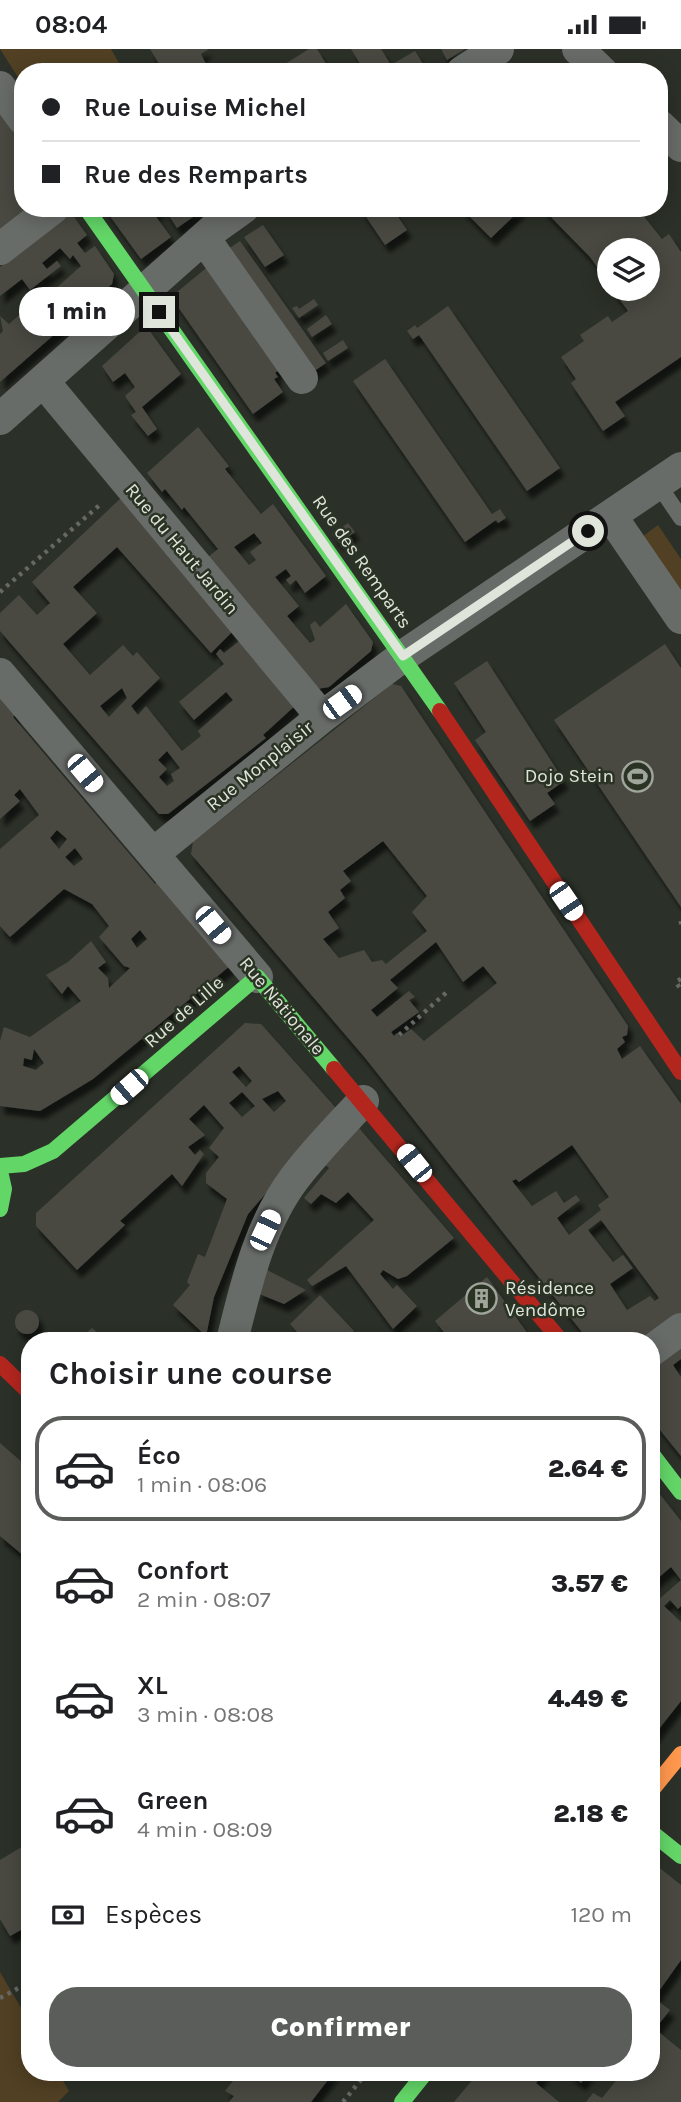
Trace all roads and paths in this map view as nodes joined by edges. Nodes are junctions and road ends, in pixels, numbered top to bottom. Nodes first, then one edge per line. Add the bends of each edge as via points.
1 (499, 49) edge
2 (578, 49) edge
3 (476, 63) edge
4 (593, 63) edge
5 (0, 87) edge
6 (14, 106) edge
7 (668, 134) edge
8 (681, 146) edge
9 (41, 217) edge
10 (92, 217) edge
11 (231, 217) edge
12 (204, 238) junction
13 (0, 249) edge
14 (144, 290) junction
15 (302, 378) dead end
16 (43, 381) junction
17 (0, 419) edge
18 (669, 476) edge
19 (127, 481) junction
20 (611, 516) junction
21 (681, 517) edge
22 (0, 592) edge
23 (681, 618) edge
24 (403, 656) junction
25 (0, 674) edge
26 (322, 717) junction
27 (153, 853) junction
28 (257, 977) junction
29 (681, 979) edge
30 (681, 989) edge
31 (448, 991) dead end
32 (399, 1035) dead end
33 (681, 1072) edge
34 (363, 1101) junction
35 (0, 1169) edge
36 (0, 1209) edge
37 (681, 1329) edge
38 (234, 1332) edge
39 (554, 1332) edge
40 (660, 1344) edge
41 (0, 1364) edge
42 (21, 1384) edge
43 (660, 1465) edge
44 (681, 1492) edge
45 (681, 1754) edge
46 (660, 1780) edge
47 (660, 1839) edge
48 (681, 1856) edge
49 (21, 1987) edge
50 (0, 1998) edge
51 (360, 2081) edge
52 (419, 2081) edge
53 (343, 2102) edge
54 (402, 2102) edge

1 - 3 street
2 - 4 street
5 - 6 street
7 - 8 street
9 - 13 street
10 - 14 main road, Rue des Remparts
11 - 12 street
12 - 14 street
12 - 15 street
14 - 16 street
14 - 24 main road, Rue des Remparts
16 - 17 street
16 - 19 street, Rue du Haut Jardin
18 - 20 street, Rue Monplaisir
18 - 21 lane
19 - 22 path
19 - 26 street, Rue du Haut Jardin
20 - 23 street
20 - 24 street, Rue Monplaisir
24 - 26 street, Rue Monplaisir
24 - 33 main road, Rue des Remparts
25 - 27 street, Rue Nationale
26 - 27 street, Rue Monplaisir
27 - 28 street, Rue Nationale
28 - 34 main road, Rue Nationale
28 - 35 main road, Rue de Lille via 53,1151
29 - 30 path via 676,982
31 - 32 path
34 - 38 street via 293,1180 273,1214 248,1277
34 - 39 main road, Rue Nationale
35 - 36 main road via 4,1189
37 - 40 street
41 - 42 main road
43 - 44 main road
45 - 46 main road
47 - 48 main road
49 - 50 path
51 - 53 path
52 - 54 main road

